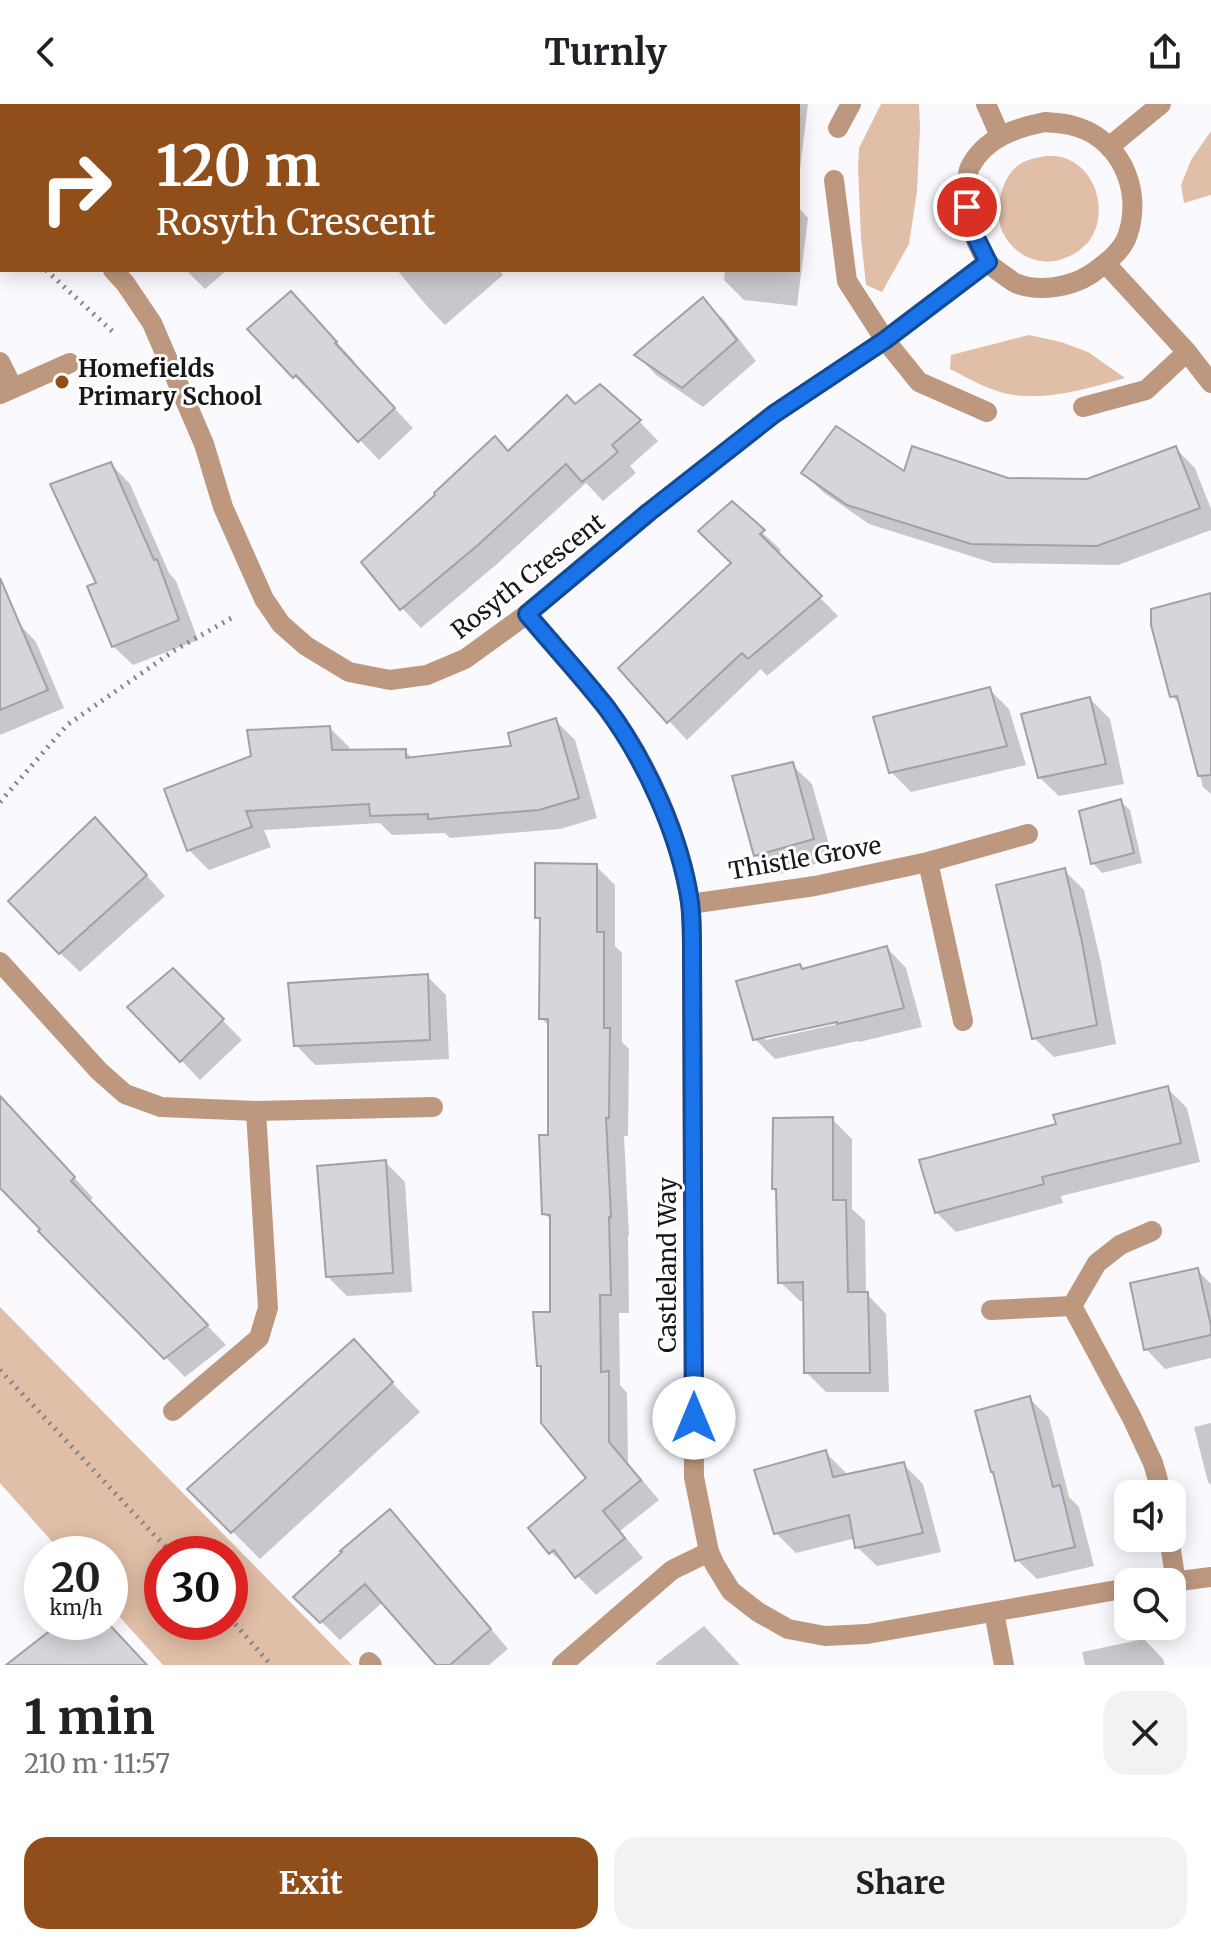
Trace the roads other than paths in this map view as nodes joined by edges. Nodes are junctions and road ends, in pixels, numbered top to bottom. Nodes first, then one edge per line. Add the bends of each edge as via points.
1 (851, 104) edge
2 (986, 104) edge
3 (1161, 104) edge
4 (838, 128) dead end
5 (1000, 136) junction
6 (1109, 147) junction
7 (834, 180) dead end
8 (988, 262) junction
9 (1106, 264) junction
10 (115, 272) edge
11 (885, 340) junction
12 (1187, 352) junction
13 (0, 362) edge
14 (70, 363) dead end
15 (1211, 383) edge
16 (6, 391) edge
17 (1083, 407) dead end
18 (987, 412) dead end
19 (527, 614) junction
20 (1028, 834) dead end
21 (928, 862) junction
22 (690, 904) junction
23 (0, 962) edge
24 (963, 1021) dead end
25 (433, 1107) dead end
26 (256, 1111) junction
27 (1152, 1231) dead end
28 (1072, 1306) junction
29 (991, 1310) dead end
30 (173, 1411) dead end
31 (1158, 1480) edge
32 (709, 1552) junction
33 (1211, 1577) edge
34 (1186, 1580) edge
35 (1114, 1591) edge
36 (994, 1612) junction
37 (568, 1660) edge
38 (1004, 1665) edge

1 - 4 street
2 - 5 street
3 - 6 street
5 - 6 street via 1045,122 1071,125
5 - 8 street via 968,170 967,207
6 - 9 street via 1124,166 1133,193 1133,217 1127,239
7 - 11 street via 847,281
8 - 9 street via 1014,283 1045,289 1080,281
8 - 11 street, Rosyth Crescent
9 - 12 street
10 - 19 street, Rosyth Crescent via 152,323 264,599 306,646 349,672 390,680 427,675 465,659
11 - 18 street via 919,382
11 - 19 street, Rosyth Crescent via 774,414
12 - 15 street
12 - 17 street via 1146,390
13 - 16 street
14 - 16 street
19 - 22 street, Castleland Way via 607,709 638,758 681,858
20 - 21 street, Thistle Grove
21 - 22 street, Thistle Grove
21 - 24 street
22 - 32 street, Castleland Way via 694,1477
23 - 26 street via 125,1094 161,1107
25 - 26 street
26 - 30 street via 268,1308 259,1338
27 - 28 street via 1097,1263
28 - 29 street
28 - 31 street via 1132,1418
32 - 36 street, Castleland Way via 731,1591 788,1629 825,1636 867,1634
32 - 37 street via 672,1570
33 - 34 street
35 - 36 street, Castleland Way
36 - 38 street

